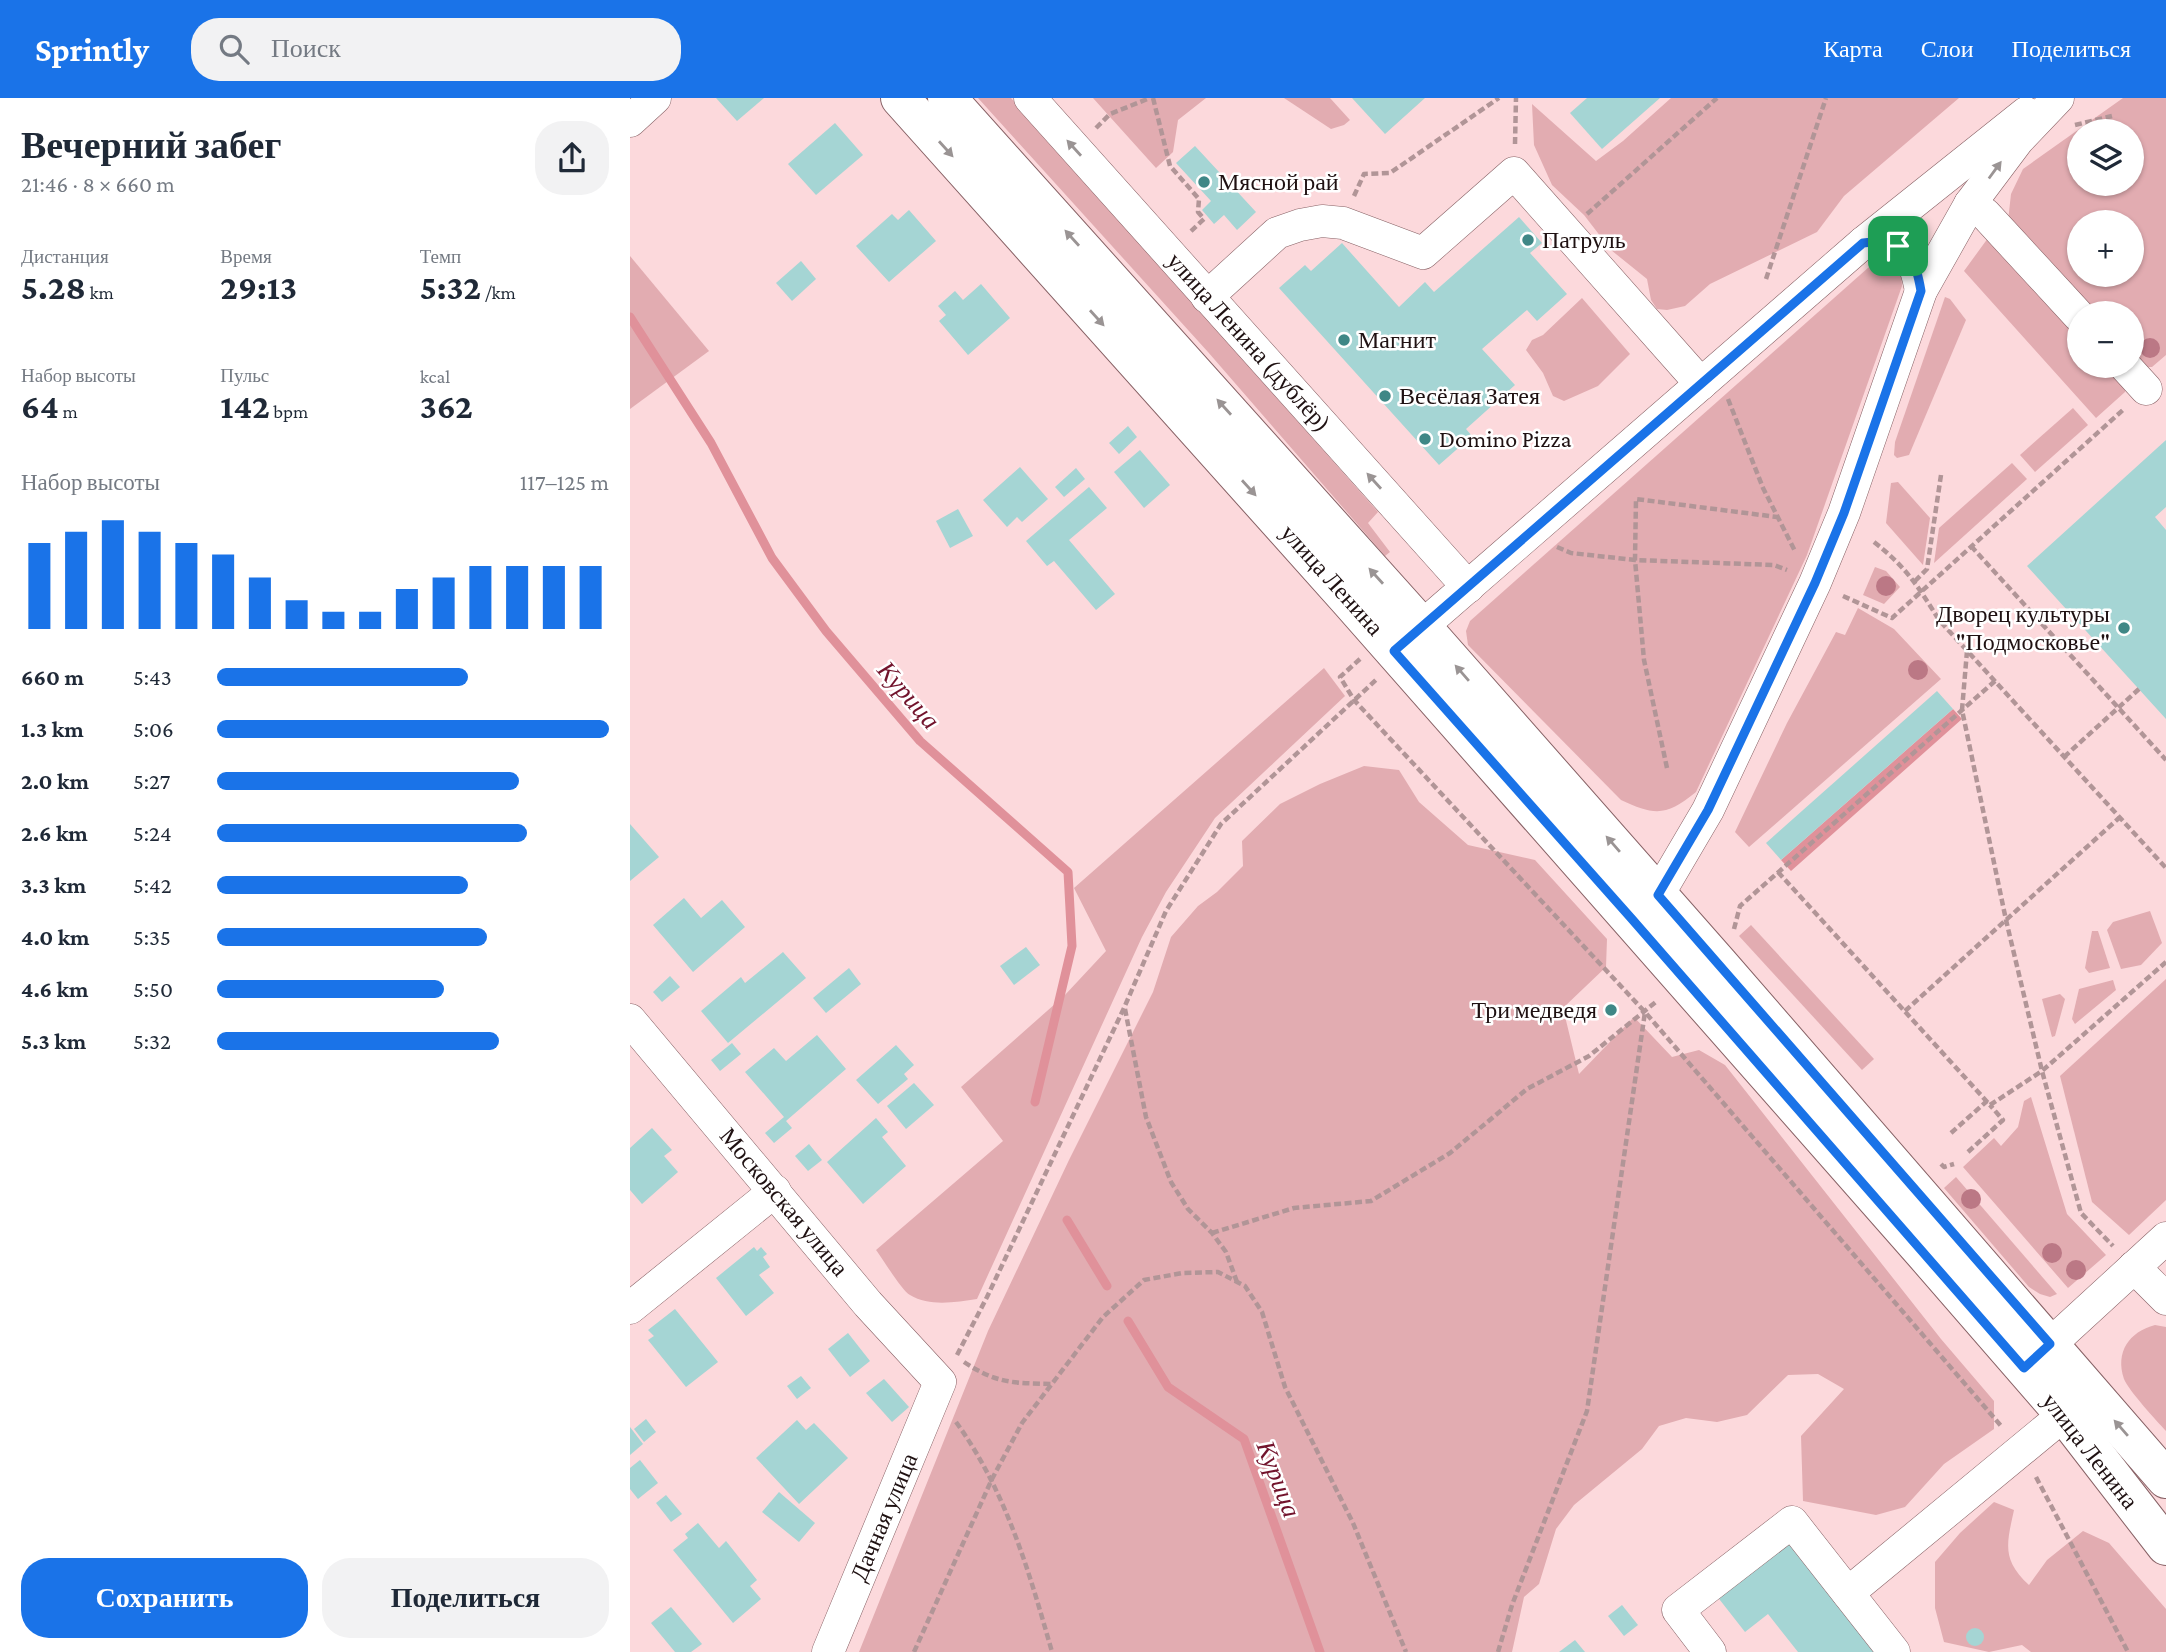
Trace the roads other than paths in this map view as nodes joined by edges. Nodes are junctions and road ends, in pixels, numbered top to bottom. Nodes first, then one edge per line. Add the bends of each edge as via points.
1 (655, 98) edge
2 (900, 98) edge
3 (947, 98) edge
4 (1030, 98) edge
5 (2047, 98) edge
6 (2058, 98) edge
7 (630, 121) edge
8 (1970, 204) junction
9 (1863, 243) junction
10 (1921, 291) junction
11 (1207, 297) junction
12 (2067, 303) edge
13 (2136, 378) edge
14 (2146, 389) road end
15 (1714, 390) junction
16 (1468, 587) junction
17 (1391, 651) junction
18 (1645, 906) junction
19 (630, 1020) edge
20 (775, 1191) junction
21 (2166, 1238) edge
22 (2134, 1267) junction
23 (2166, 1299) edge
24 (630, 1308) edge
25 (2037, 1356) junction
26 (948, 1369) joint
27 (2077, 1403) junction
28 (2166, 1479) edge
29 (2166, 1546) edge
30 (1848, 1593) junction
31 (828, 1652) edge
32 (1710, 1652) edge
33 (1894, 1652) edge

1 - 7 street
2 -> 17 main road, улица Ленина
17 -> 3 main road, улица Ленина
11 -> 4 street, улица Ленина (дублёр)
5 - 9 street
8 -> 6 street via 2018,140
8 - 10 street
8 - 12 street via 1985,214
9 - 10 street via 1882,241 1909,255 1917,267
9 - 15 street
10 - 18 street via 1815,583 1708,810
11 - 15 street via 1277,233 1300,225 1343,223 1423,253 1514,173
16 -> 11 street, улица Ленина (дублёр)
13 - 14 street
15 - 16 street
16 - 17 street
17 - 18 main road, улица Ленина
18 - 25 main road, улица Ленина
19 - 20 street, Московская улица
20 - 24 street
20 - 26 street, Московская улица via 869,1304
21 - 22 street
22 - 23 street
22 - 25 street
25 - 27 main road, улица Ленина
26 - 31 street, Дачная улица
28 -> 27 main road, улица Ленина
27 - 29 main road, улица Ленина
27 - 30 street
30 - 32 street via 1792,1521 1678,1610
30 - 33 street

